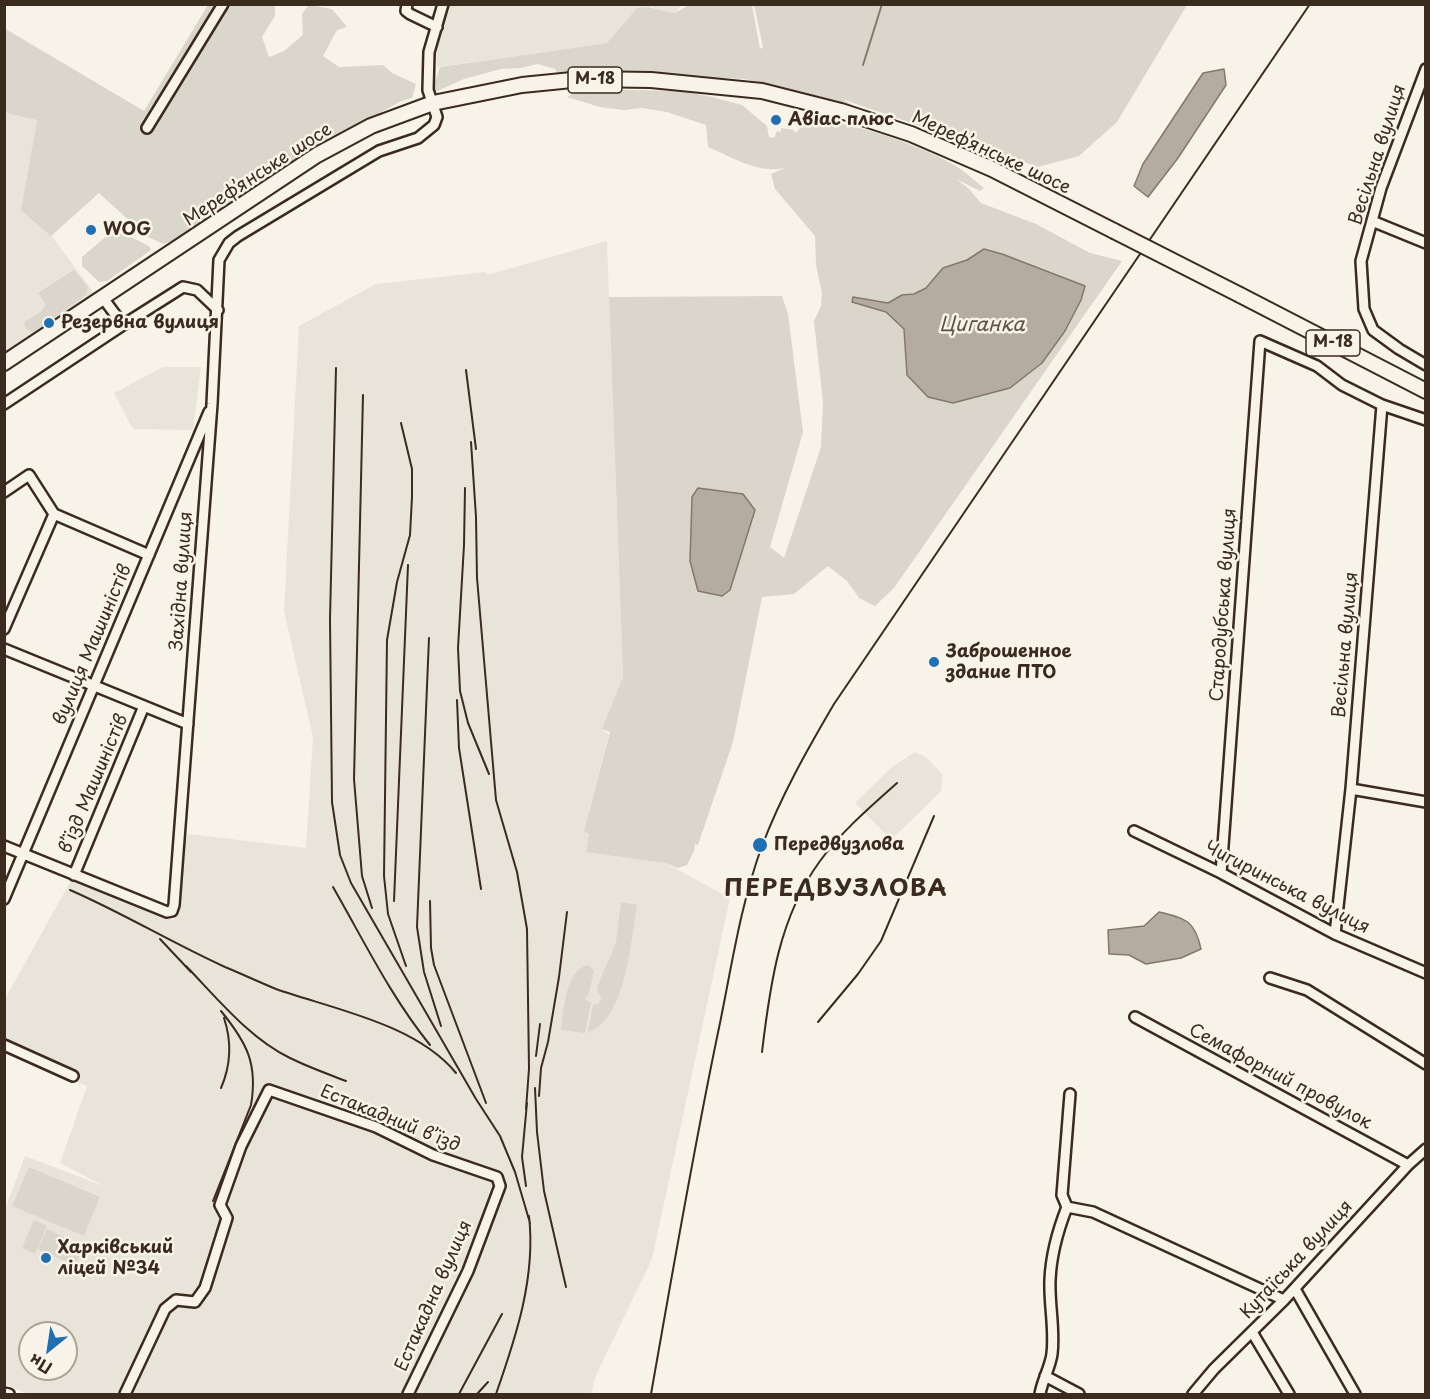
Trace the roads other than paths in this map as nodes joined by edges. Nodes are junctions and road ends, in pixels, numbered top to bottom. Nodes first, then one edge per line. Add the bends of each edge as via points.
1 (223, 4) edge
2 (406, 4) edge
3 (443, 4) edge
4 (437, 27) junction
5 (1425, 69) edge
6 (433, 103) junction
7 (147, 128) dead end
8 (1372, 221) junction
9 (1425, 243) edge
10 (103, 298) junction
11 (218, 310) junction
12 (123, 325) junction
13 (4, 363) edge
14 (1425, 365) edge
15 (1425, 391) edge
16 (4, 404) edge
17 (212, 404) junction
18 (1382, 405) junction
19 (1425, 420) edge
20 (4, 492) edge
21 (54, 514) junction
22 (149, 555) junction
23 (4, 629) edge
24 (4, 650) edge
25 (93, 685) junction
26 (144, 706) junction
27 (188, 724) junction
28 (1351, 789) junction
29 (1425, 802) edge
30 (1134, 831) dead end
31 (4, 846) edge
32 (24, 855) junction
33 (1221, 873) junction
34 (74, 875) junction
35 (4, 899) edge
36 (1335, 934) junction
37 (1425, 973) edge
38 (1270, 978) dead end
39 (1135, 1017) dead end
40 (4, 1045) edge
41 (1425, 1064) edge
42 (73, 1076) dead end
43 (1070, 1094) dead end
44 (1425, 1149) edge
45 (1408, 1165) junction
46 (496, 1178) joint
47 (1067, 1207) junction
48 (1295, 1289) junction
49 (1284, 1300) junction
50 (1252, 1332) junction
51 (1045, 1376) junction
52 (125, 1395) edge
53 (408, 1395) edge
54 (1040, 1395) edge
55 (1079, 1395) edge
56 (1193, 1395) edge
57 (1289, 1395) edge
58 (1355, 1395) edge

1 - 7 street
2 - 4 street via 410,14
3 - 4 street
4 - 6 street via 429,52 428,90
5 - 8 street, Весільна вулиця
6 - 10 highway, Мереф’янське шосе / М-18 via 371,126 317,155
6 - 11 street, Західна вулиця via 436,122 427,132 380,152 229,243 219,260
6 - 15 highway, Мереф’янське шосе / М-18, bridge via 522,85 582,79 651,80 762,91 841,111 910,134 992,169
8 - 9 street
8 - 14 street, Весільна вулиця via 1361,261 1364,309 1373,330
10 - 12 street
10 - 13 highway, Мереф’янське шосе / М-18
11 - 12 street via 197,290 183,287
11 - 17 street, Західна вулиця
12 - 16 street
17 - 22 street, вулиця Машиністів
17 - 27 street, Західна вулиця
18 - 19 street
18 - 28 street, Весільна вулиця
18 - 33 street, Стародубська вулиця via 1342,385 1317,366 1260,341
20 - 21 street via 29,475
21 - 22 street
21 - 23 street
22 - 25 street, вулиця Машиністів
24 - 25 street
25 - 26 street
25 - 32 street, вулиця Машиністів
26 - 27 street
26 - 34 street, в’їзд Машиністів
27 - 34 street, Західна вулиця via 172,911
28 - 29 street
28 - 36 street, Весільна вулиця
30 - 33 street, Чигиринська вулиця
31 - 32 street
32 - 34 street
32 - 35 street, вулиця Машиністів
33 - 36 street, Чигиринська вулиця
36 - 37 street, Чигиринська вулиця
38 - 41 street via 1307,990
39 - 45 street, Семафорний провулок
40 - 42 street
43 - 47 street via 1062,1195
44 - 45 street, Кутаїська вулиця
45 - 48 street, Кутаїська вулиця
46 - 52 street, Естакадний в’їзд via 433,1155 376,1127 269,1090 241,1146 220,1204 227,1218 205,1288 195,1302 176,1300 165,1308
46 - 53 street, Естакадна вулиця via 500,1186 468,1271
47 - 49 street via 1093,1212
47 - 51 street via 1060,1223 1050,1278 1053,1339
48 - 49 street, Кутаїська вулиця
48 - 58 street
49 - 50 street, Кутаїська вулиця
50 - 56 street, Кутаїська вулиця
50 - 57 street
51 - 54 street
51 - 55 street

